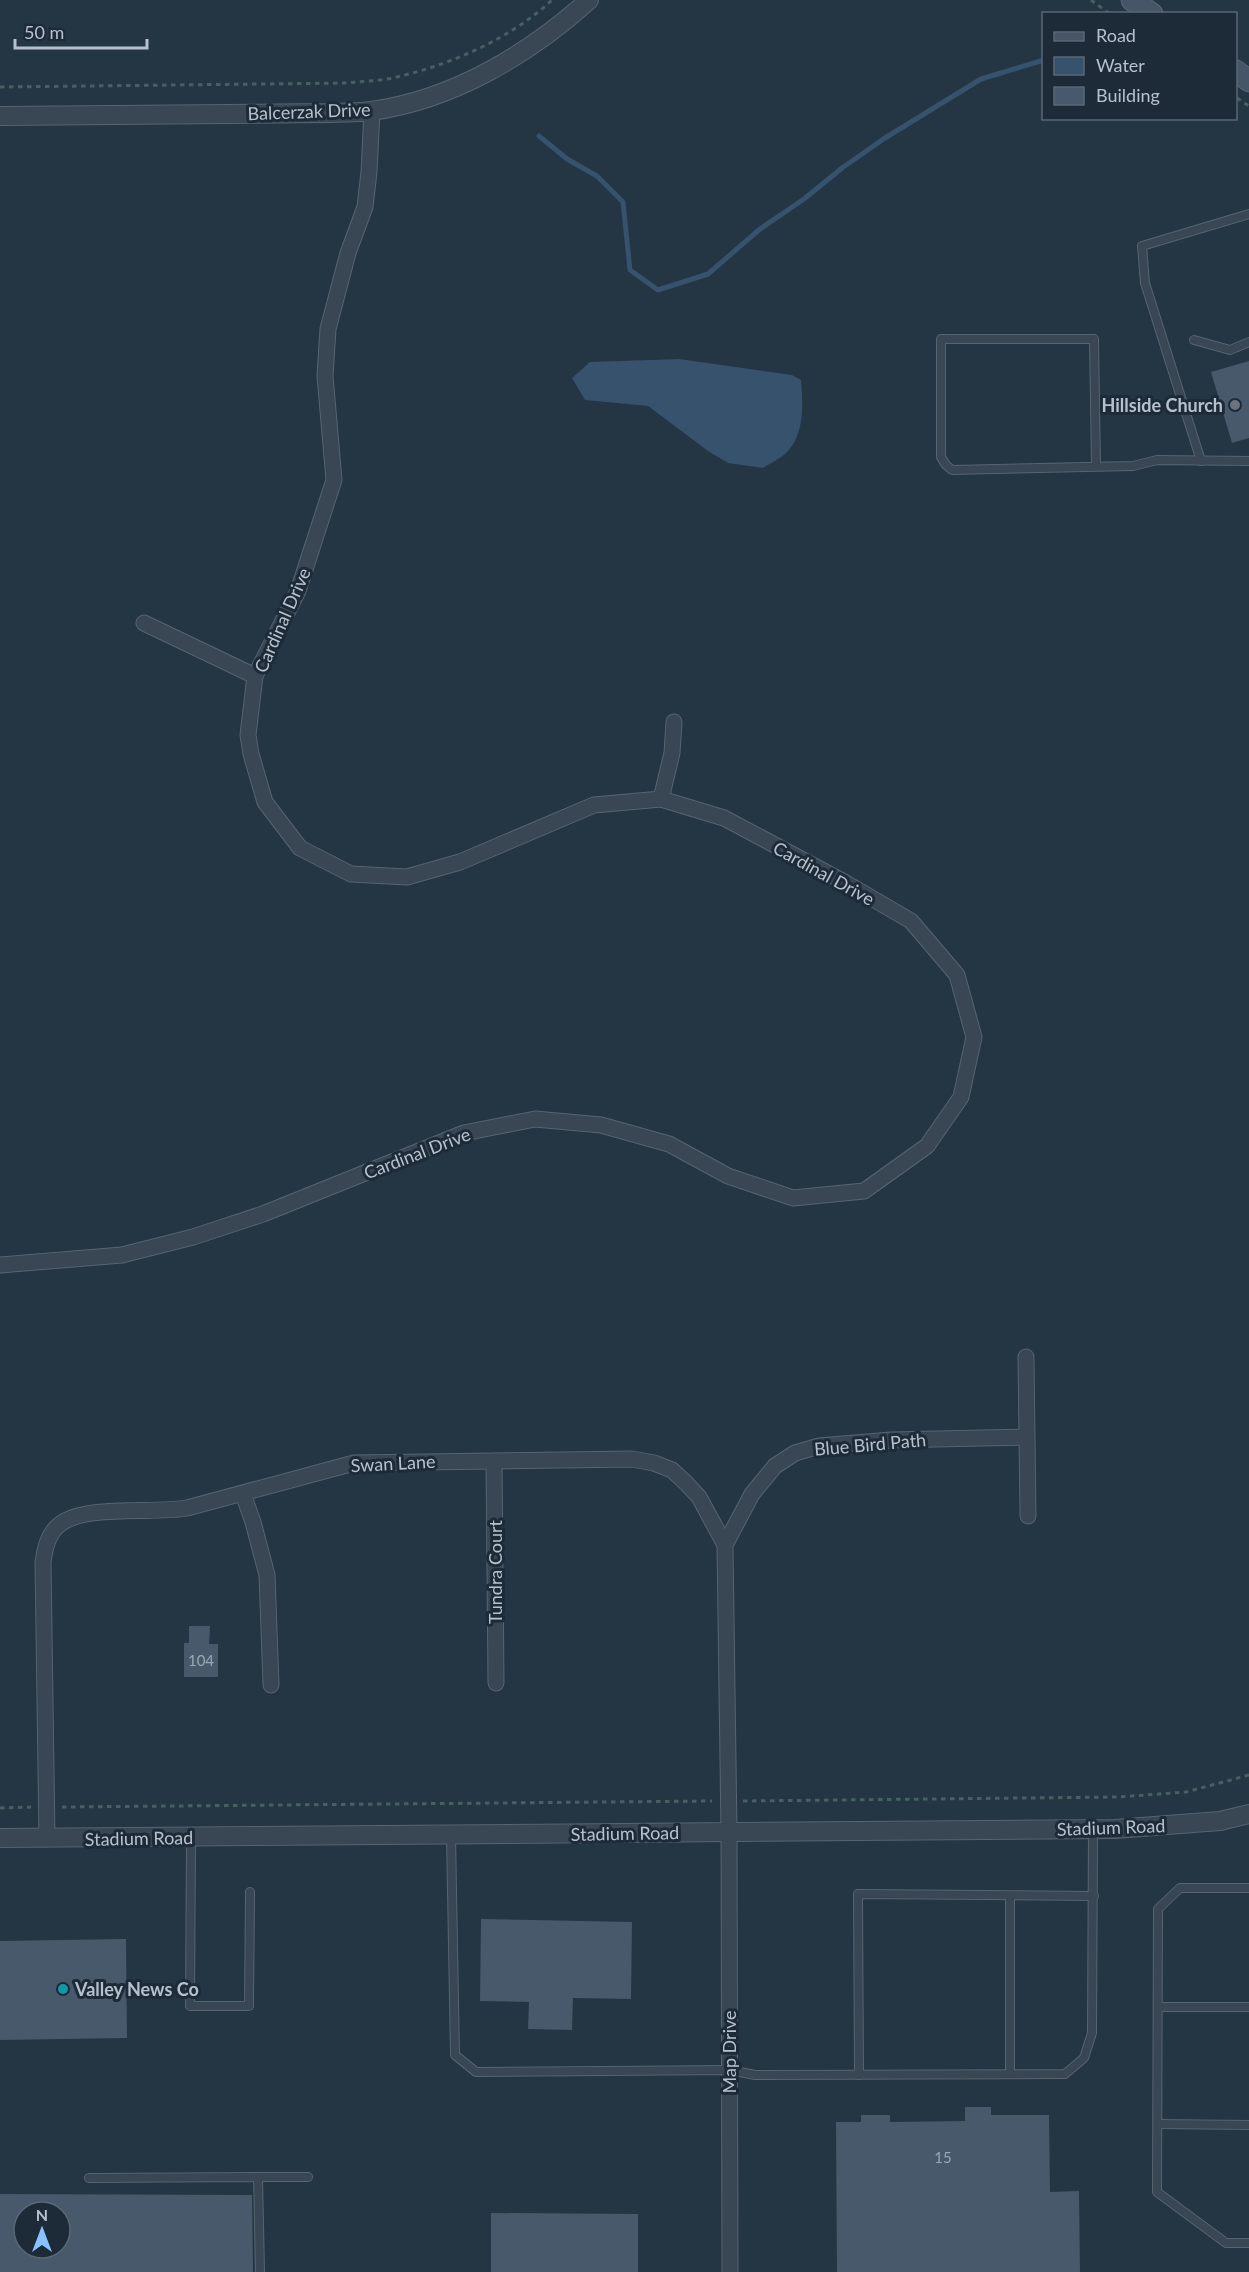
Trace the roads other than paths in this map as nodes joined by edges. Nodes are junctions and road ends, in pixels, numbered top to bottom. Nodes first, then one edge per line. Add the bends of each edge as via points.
1 (589, 0) edge
2 (1132, 0) edge
3 (1149, 12) edge
4 (1237, 72) edge
5 (1249, 81) edge
6 (372, 111) junction
7 (0, 116) edge
8 (1249, 214) edge
9 (1194, 340) dead end
10 (1249, 342) edge
11 (1201, 461) junction
12 (1249, 461) edge
13 (1096, 467) junction
14 (144, 623) dead end
15 (255, 676) junction
16 (675, 722) dead end
17 (661, 799) junction
18 (0, 1265) edge
19 (1026, 1357) dead end
20 (1026, 1437) junction
21 (494, 1461) junction
22 (243, 1494) junction
23 (1028, 1516) dead end
24 (725, 1545) junction
25 (496, 1683) dead end
26 (271, 1685) dead end
27 (1249, 1814) edge
28 (1093, 1829) junction
29 (729, 1832) junction
30 (451, 1835) junction
31 (191, 1837) junction
32 (0, 1838) edge
33 (47, 1839) junction
34 (1249, 1888) edge
35 (250, 1892) dead end
36 (1010, 1896) junction
37 (1094, 1896) junction
38 (1158, 2007) junction
39 (1249, 2007) edge
40 (730, 2070) junction
41 (859, 2074) junction
42 (1010, 2074) junction
43 (1158, 2124) junction
44 (1249, 2125) edge
45 (258, 2176) junction
46 (308, 2176) dead end
47 (89, 2178) dead end
48 (1249, 2243) edge
49 (260, 2272) edge
50 (730, 2272) edge

1 - 6 street, Balcerzak Drive via 512,60 433,95
2 - 3 main road
4 - 5 main road
6 - 7 street, Balcerzak Drive
6 - 15 street, Cardinal Drive via 365,207 328,329 325,376 334,480 298,591
8 - 11 lane via 1142,246 1145,283
9 - 10 lane via 1230,350
11 - 12 lane
11 - 13 lane via 1157,460 1133,466
13 - 13 lane via 952,470 941,457 941,339 1094,339
14 - 15 street
15 - 17 street, Cardinal Drive via 248,735 264,802 300,848 351,874 407,877 460,862 594,805
16 - 17 street
17 - 18 street, Cardinal Drive via 724,818 846,882 910,921 957,975 974,1037 961,1097 927,1146 864,1191 793,1198 728,1176 669,1144 602,1125 535,1119 464,1133 263,1214 193,1237 122,1255
19 - 20 street
20 - 23 street
20 - 24 street, Blue Bird Path via 891,1440 819,1446 795,1453 776,1466 752,1494
21 - 22 street, Swan Lane via 354,1463
21 - 24 street, Swan Lane via 654,1462 672,1470 699,1497
21 - 25 street, Tundra Court
22 - 26 street via 267,1575
22 - 33 street, Swan Lane via 170,1511 90,1512 59,1525 50,1535 43,1562
24 - 29 street, Swan Lane
27 - 28 street, Stadium Road via 1220,1821
28 - 29 street, Stadium Road
28 - 37 lane
29 - 30 street, Stadium Road
29 - 40 street, Map Drive
30 - 31 street, Stadium Road
30 - 40 lane via 455,2055 476,2072
31 - 33 street, Stadium Road
31 - 35 lane via 190,2006 249,2006
32 - 33 street, Stadium Road
34 - 38 lane via 1180,1888 1158,1909
36 - 37 lane
36 - 41 lane via 858,1894
36 - 42 lane
37 - 42 lane via 1092,2033 1084,2058 1065,2074
38 - 39 lane
38 - 43 lane
40 - 41 lane via 754,2075
40 - 50 street, Map Drive
41 - 42 lane
43 - 44 lane
43 - 48 lane via 1157,2192 1226,2243
45 - 46 lane
45 - 47 lane
45 - 49 lane

